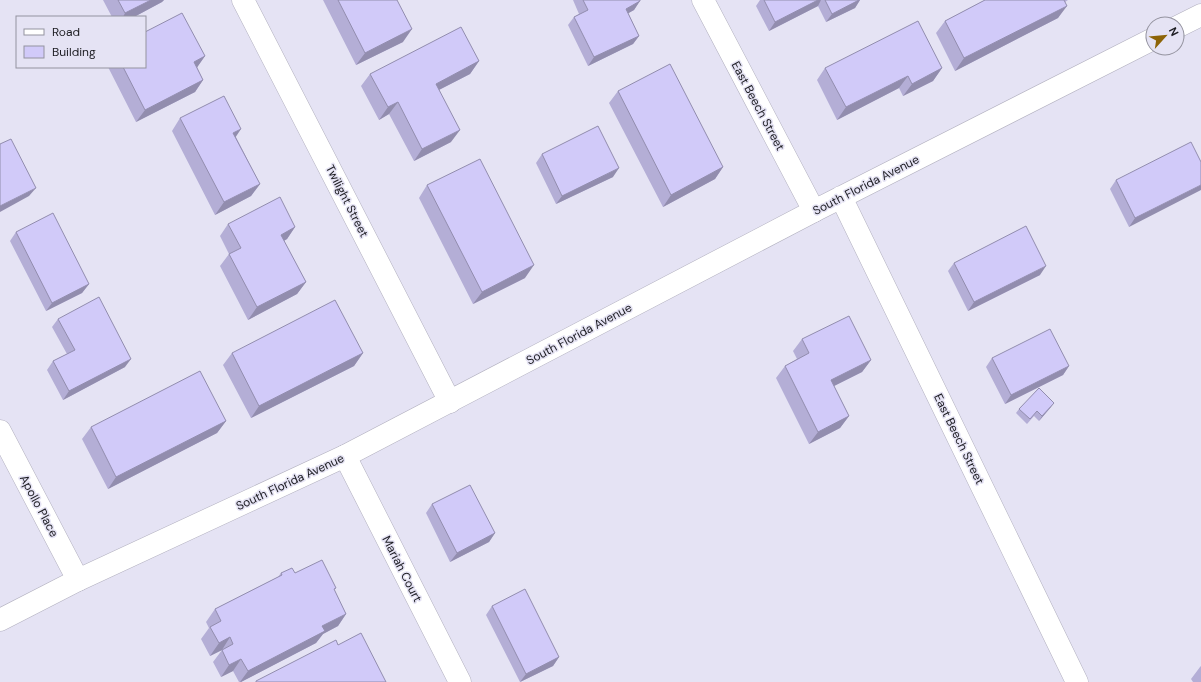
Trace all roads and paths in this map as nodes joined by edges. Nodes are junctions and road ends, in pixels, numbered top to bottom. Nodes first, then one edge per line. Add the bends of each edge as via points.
1 (243, 0) edge
2 (703, 0) edge
3 (1201, 15) edge
4 (1185, 23) edge
5 (1145, 43) edge
6 (842, 197) junction
7 (814, 211) junction
8 (450, 402) junction
9 (0, 431) edge
10 (345, 456) junction
11 (78, 580) junction
12 (0, 620) edge
13 (460, 682) edge
14 (1077, 682) edge

1 - 8 street, Twilight Street
2 - 7 street, East Beech Street
3 - 4 street
5 - 6 street, South Florida Avenue
6 - 7 street, South Florida Avenue
6 - 14 street, East Beech Street
7 - 8 street, South Florida Avenue
8 - 10 street, South Florida Avenue
9 - 11 street, Apollo Place
10 - 11 street, South Florida Avenue
10 - 13 street, Mariah Court
11 - 12 street, South Florida Avenue

